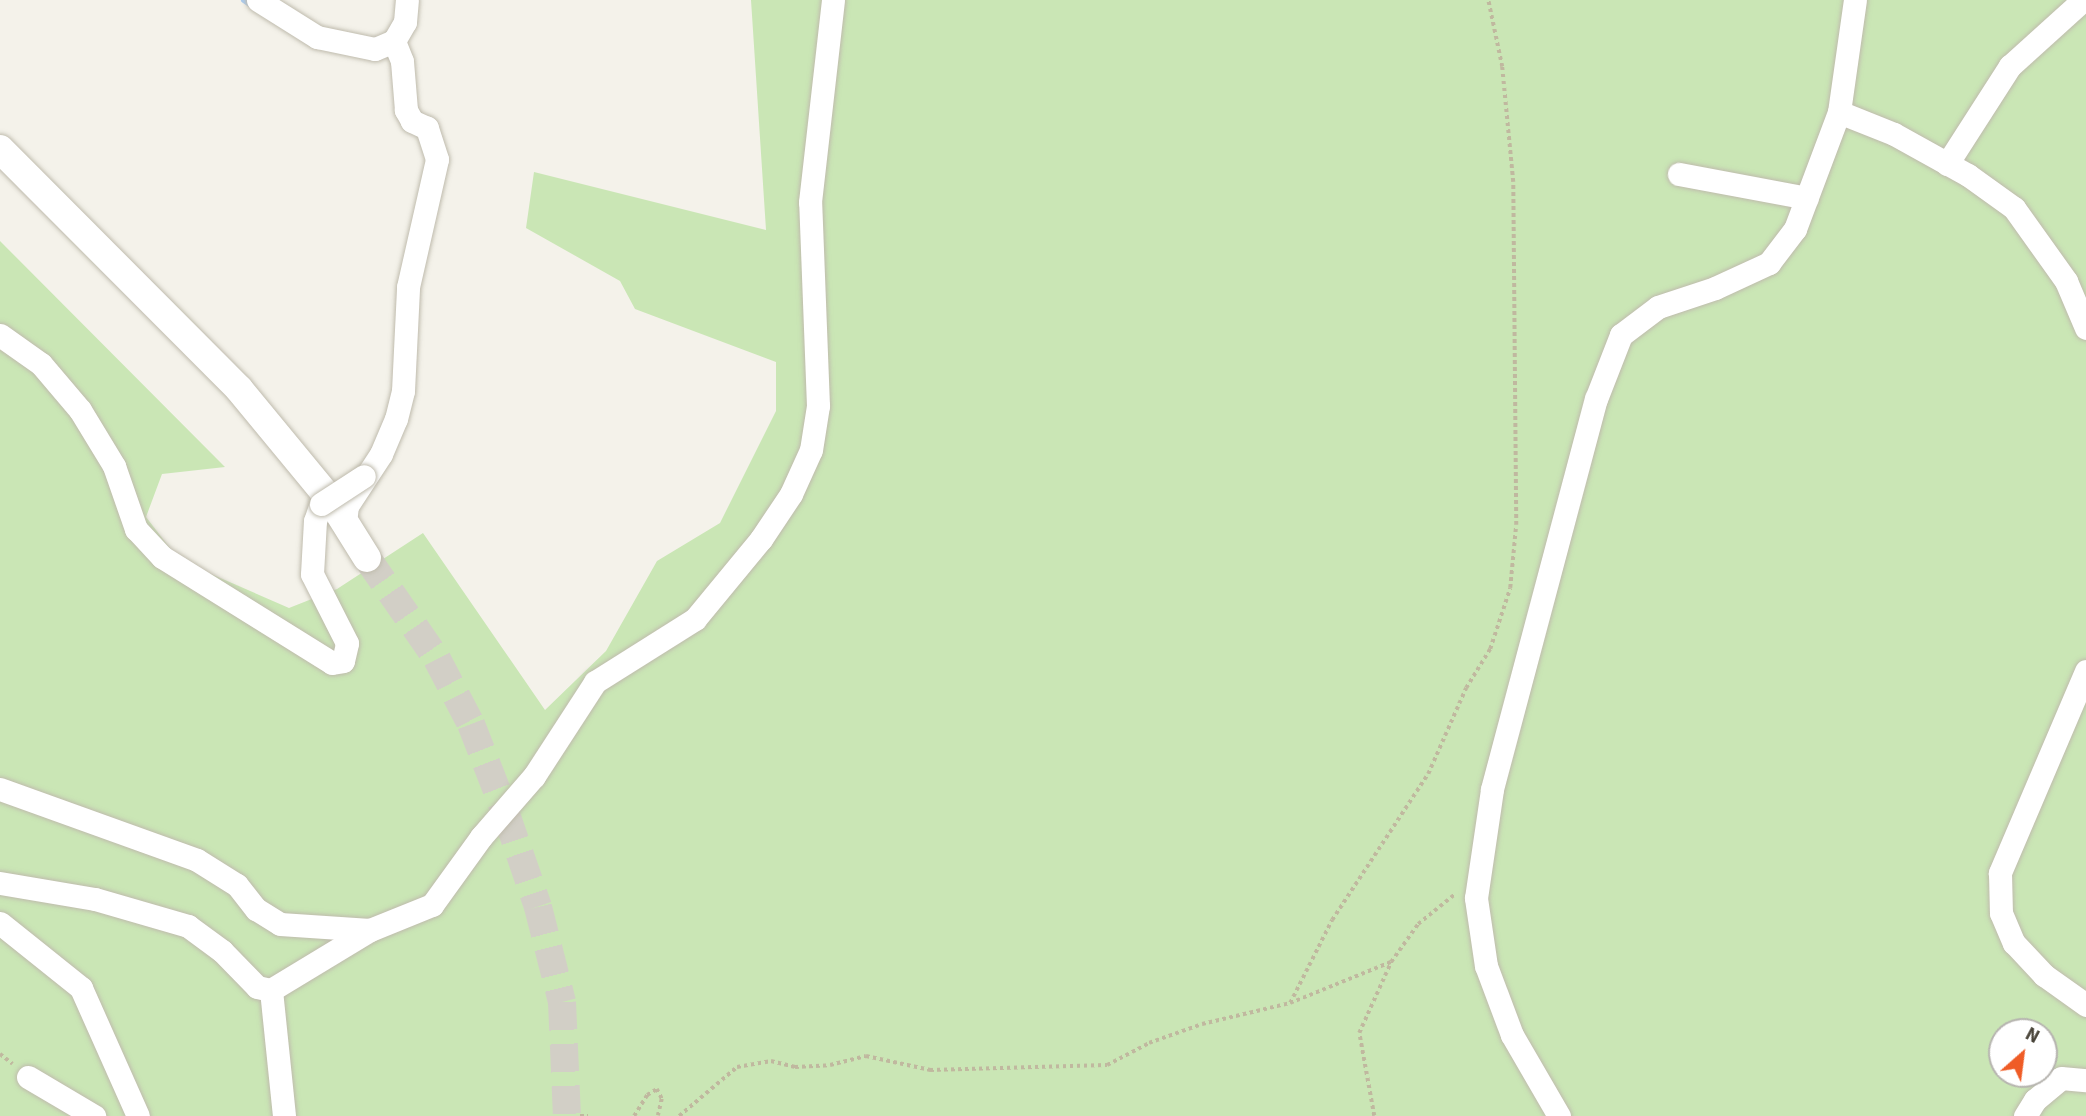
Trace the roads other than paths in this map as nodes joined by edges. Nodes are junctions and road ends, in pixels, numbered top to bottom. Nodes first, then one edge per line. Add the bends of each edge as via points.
1 (258, 0) edge
2 (407, 0) edge
3 (833, 0) edge
4 (1855, 0) edge
5 (2083, 0) edge
6 (394, 41) junction
7 (1839, 112) junction
8 (0, 149) edge
9 (1947, 164) junction
10 (1679, 174) dead end
11 (1807, 198) junction
12 (2086, 328) edge
13 (0, 335) edge
14 (364, 476) junction
15 (345, 522) junction
16 (367, 558) tunnel mouth
17 (2086, 671) edge
18 (0, 789) edge
19 (0, 883) edge
20 (0, 923) edge
21 (370, 930) junction
22 (271, 990) junction
23 (2086, 1005) edge
24 (28, 1077) dead end
25 (2086, 1080) edge
26 (94, 1116) edge
27 (138, 1116) edge
28 (284, 1116) edge
29 (1559, 1116) edge
30 (2025, 1116) edge

1 - 6 street via 317,37 375,49
2 - 6 street via 405,22
3 - 21 street via 810,202 818,406 811,450 791,494 695,619 595,682 534,776 481,837 432,905
4 - 7 street
5 - 9 street via 2010,66
6 - 14 street via 402,61 406,110 412,121 427,128 437,159 408,287 402,391 381,454
7 - 9 street via 1894,134
7 - 11 street
8 - 15 street via 239,389
9 - 12 street via 2014,208 2066,281
10 - 11 street
11 - 29 street via 1795,229 1769,263 1658,307 1621,335 1596,400 1492,789 1476,898 1486,966 1512,1035
13 - 14 street, bridge via 41,364 80,410 114,466 136,529 162,557 332,663 344,661 347,643 312,574 314,521 321,504
14 - 15 street via 347,506
15 - 16 street
17 - 23 street via 2000,873 2001,913 2014,943 2044,975
18 - 21 street via 197,860 237,885 256,909 280,923
19 - 22 street via 95,899 188,926 222,951 257,987
20 - 27 street via 81,988
21 - 22 street
22 - 28 street
24 - 26 street
25 - 30 street via 2061,1078 2035,1100

